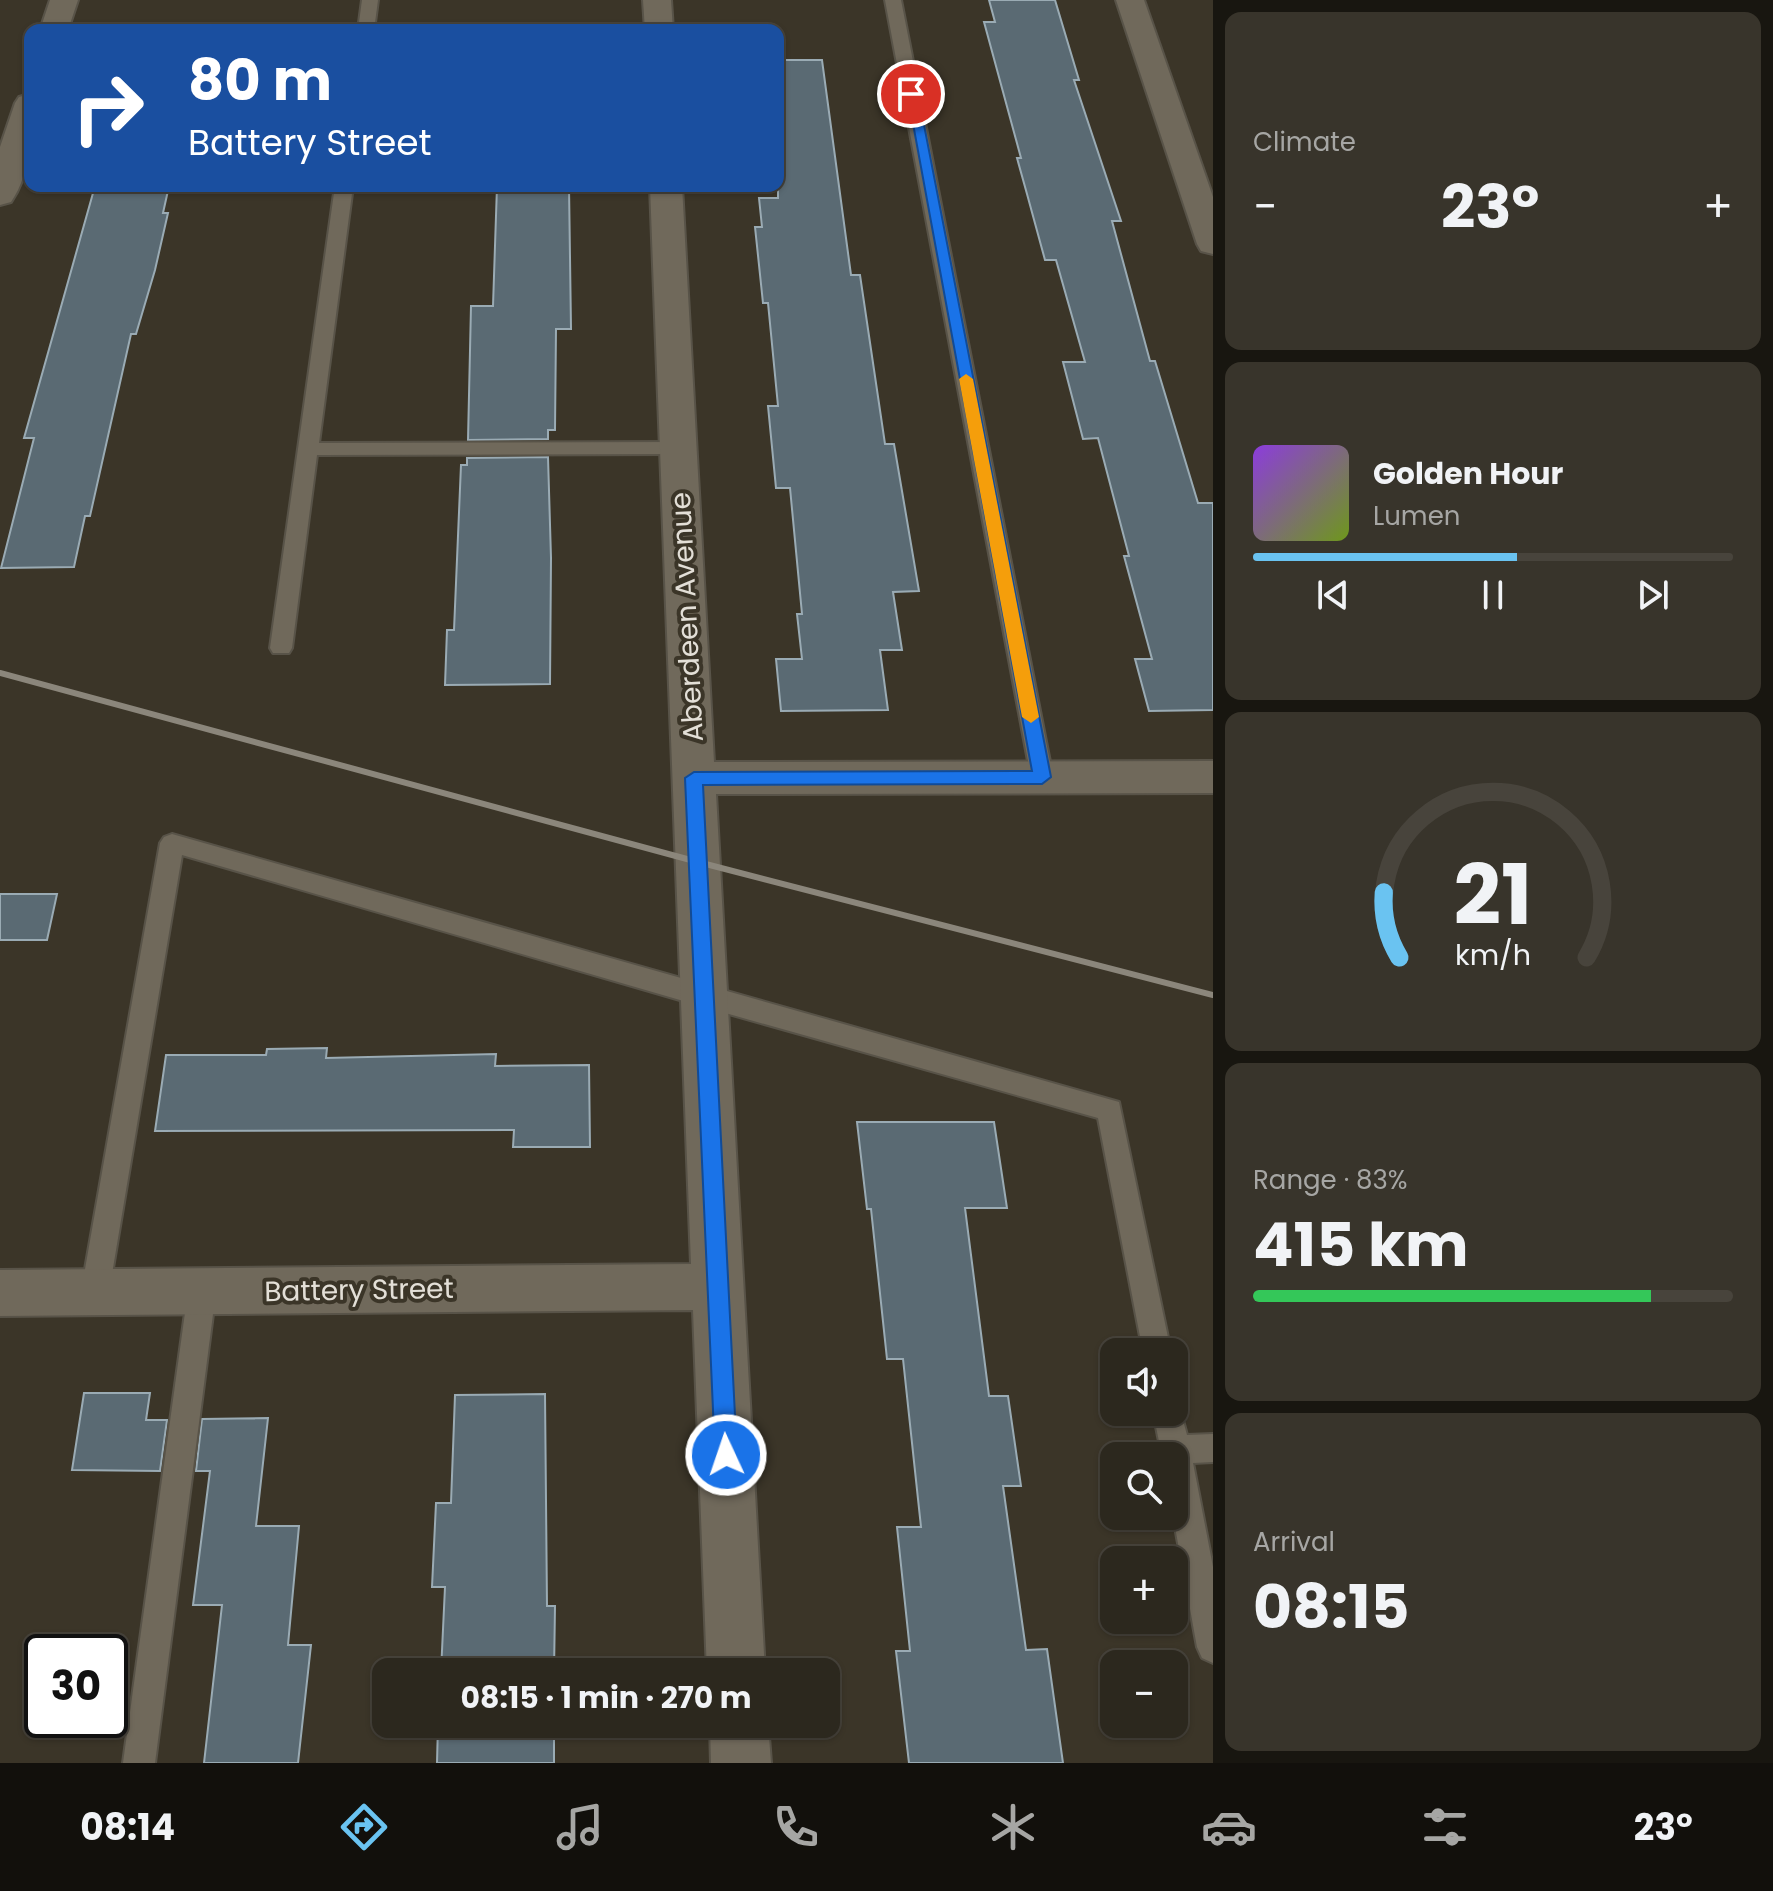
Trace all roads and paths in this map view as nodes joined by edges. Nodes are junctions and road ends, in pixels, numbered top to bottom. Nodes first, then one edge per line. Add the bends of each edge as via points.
1 (64, 0) edge
2 (370, 0) edge
3 (657, 0) edge
4 (893, 0) edge
5 (1130, 0) edge
6 (56, 24) edge
7 (367, 24) edge
8 (659, 24) edge
9 (24, 121) edge
10 (343, 192) edge
11 (666, 192) edge
12 (0, 195) edge
13 (1213, 244) edge
14 (679, 448) junction
15 (308, 449) junction
16 (281, 648) dead end
17 (1042, 777) junction
18 (1213, 777) edge
19 (694, 778) junction
20 (704, 997) junction
21 (718, 1287) junction
22 (202, 1291) junction
23 (95, 1292) junction
24 (0, 1293) edge
25 (1154, 1338) edge
26 (1213, 1448) edge
27 (1188, 1449) edge
28 (1188, 1517) edge
29 (1213, 1647) edge
30 (735, 1658) edge
31 (740, 1738) edge
32 (139, 1763) edge
33 (741, 1763) edge

1 - 6 street
2 - 7 lane
3 - 8 street
4 - 17 lane
5 - 13 street
9 - 12 street
10 - 15 lane
11 - 14 street, Aberdeen Avenue
14 - 15 lane
14 - 19 street, Aberdeen Avenue
15 - 16 lane
17 - 18 street
17 - 19 street
19 - 20 street, Aberdeen Avenue
20 - 21 street, Aberdeen Avenue
20 - 23 lane via 172,843
20 - 25 lane via 1110,1110
21 - 22 street, Battery Street
21 - 30 street, Aberdeen Avenue
22 - 23 street, Battery Street
22 - 32 lane
23 - 24 street, Battery Street
26 - 27 lane
28 - 29 lane
31 - 33 street

